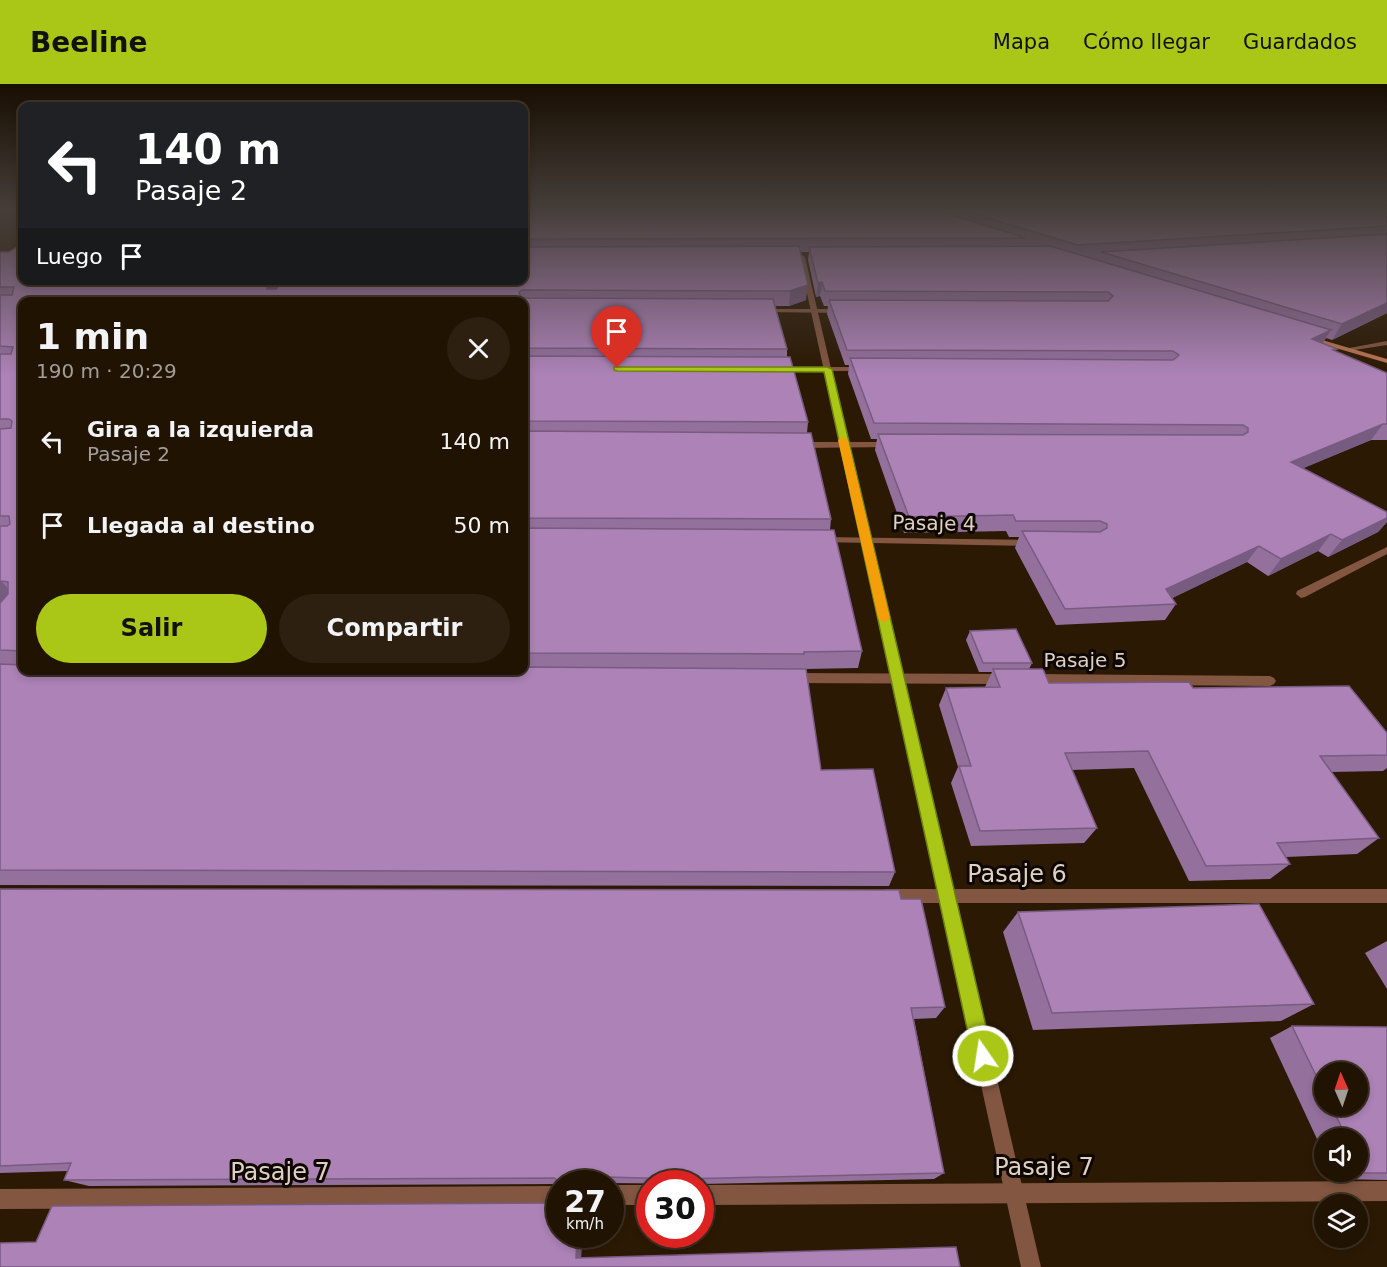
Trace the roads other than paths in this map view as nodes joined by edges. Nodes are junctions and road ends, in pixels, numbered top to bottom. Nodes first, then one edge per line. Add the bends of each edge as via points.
1 (803, 264) edge
2 (756, 310) edge
3 (814, 311) junction
4 (850, 311) edge
5 (1302, 335) edge
6 (1387, 343) edge
7 (1348, 349) junction
8 (1387, 361) edge
9 (769, 369) edge
10 (827, 369) junction
11 (874, 369) edge
12 (785, 445) edge
13 (845, 445) junction
14 (903, 445) edge
15 (807, 540) edge
16 (867, 540) junction
17 (1045, 543) edge
18 (1387, 550) edge
19 (1301, 594) dead end
20 (778, 678) edge
21 (897, 679) junction
22 (1270, 681) dead end
23 (875, 896) edge
24 (947, 896) junction
25 (1387, 896) edge
26 (1387, 1191) edge
27 (1014, 1193) junction
28 (714, 1195) edge
29 (546, 1196) edge
30 (0, 1199) edge
31 (1031, 1267) edge

1 - 3 street
2 - 3 street
3 - 4 street
3 - 10 street
5 - 7 street
6 - 7 street
7 - 8 street
9 - 10 street
10 - 11 street
10 - 13 street
12 - 13 street
13 - 14 street
13 - 16 street
15 - 16 street, Pasaje 4
16 - 17 street, Pasaje 4
16 - 21 street
18 - 19 street
20 - 21 street, Pasaje 5
21 - 22 street, Pasaje 5
21 - 24 street
23 - 24 street, Pasaje 6
24 - 25 street, Pasaje 6
24 - 27 street
26 - 27 street, Pasaje 7
27 - 28 street, Pasaje 7
27 - 31 street
29 - 30 street, Pasaje 7

